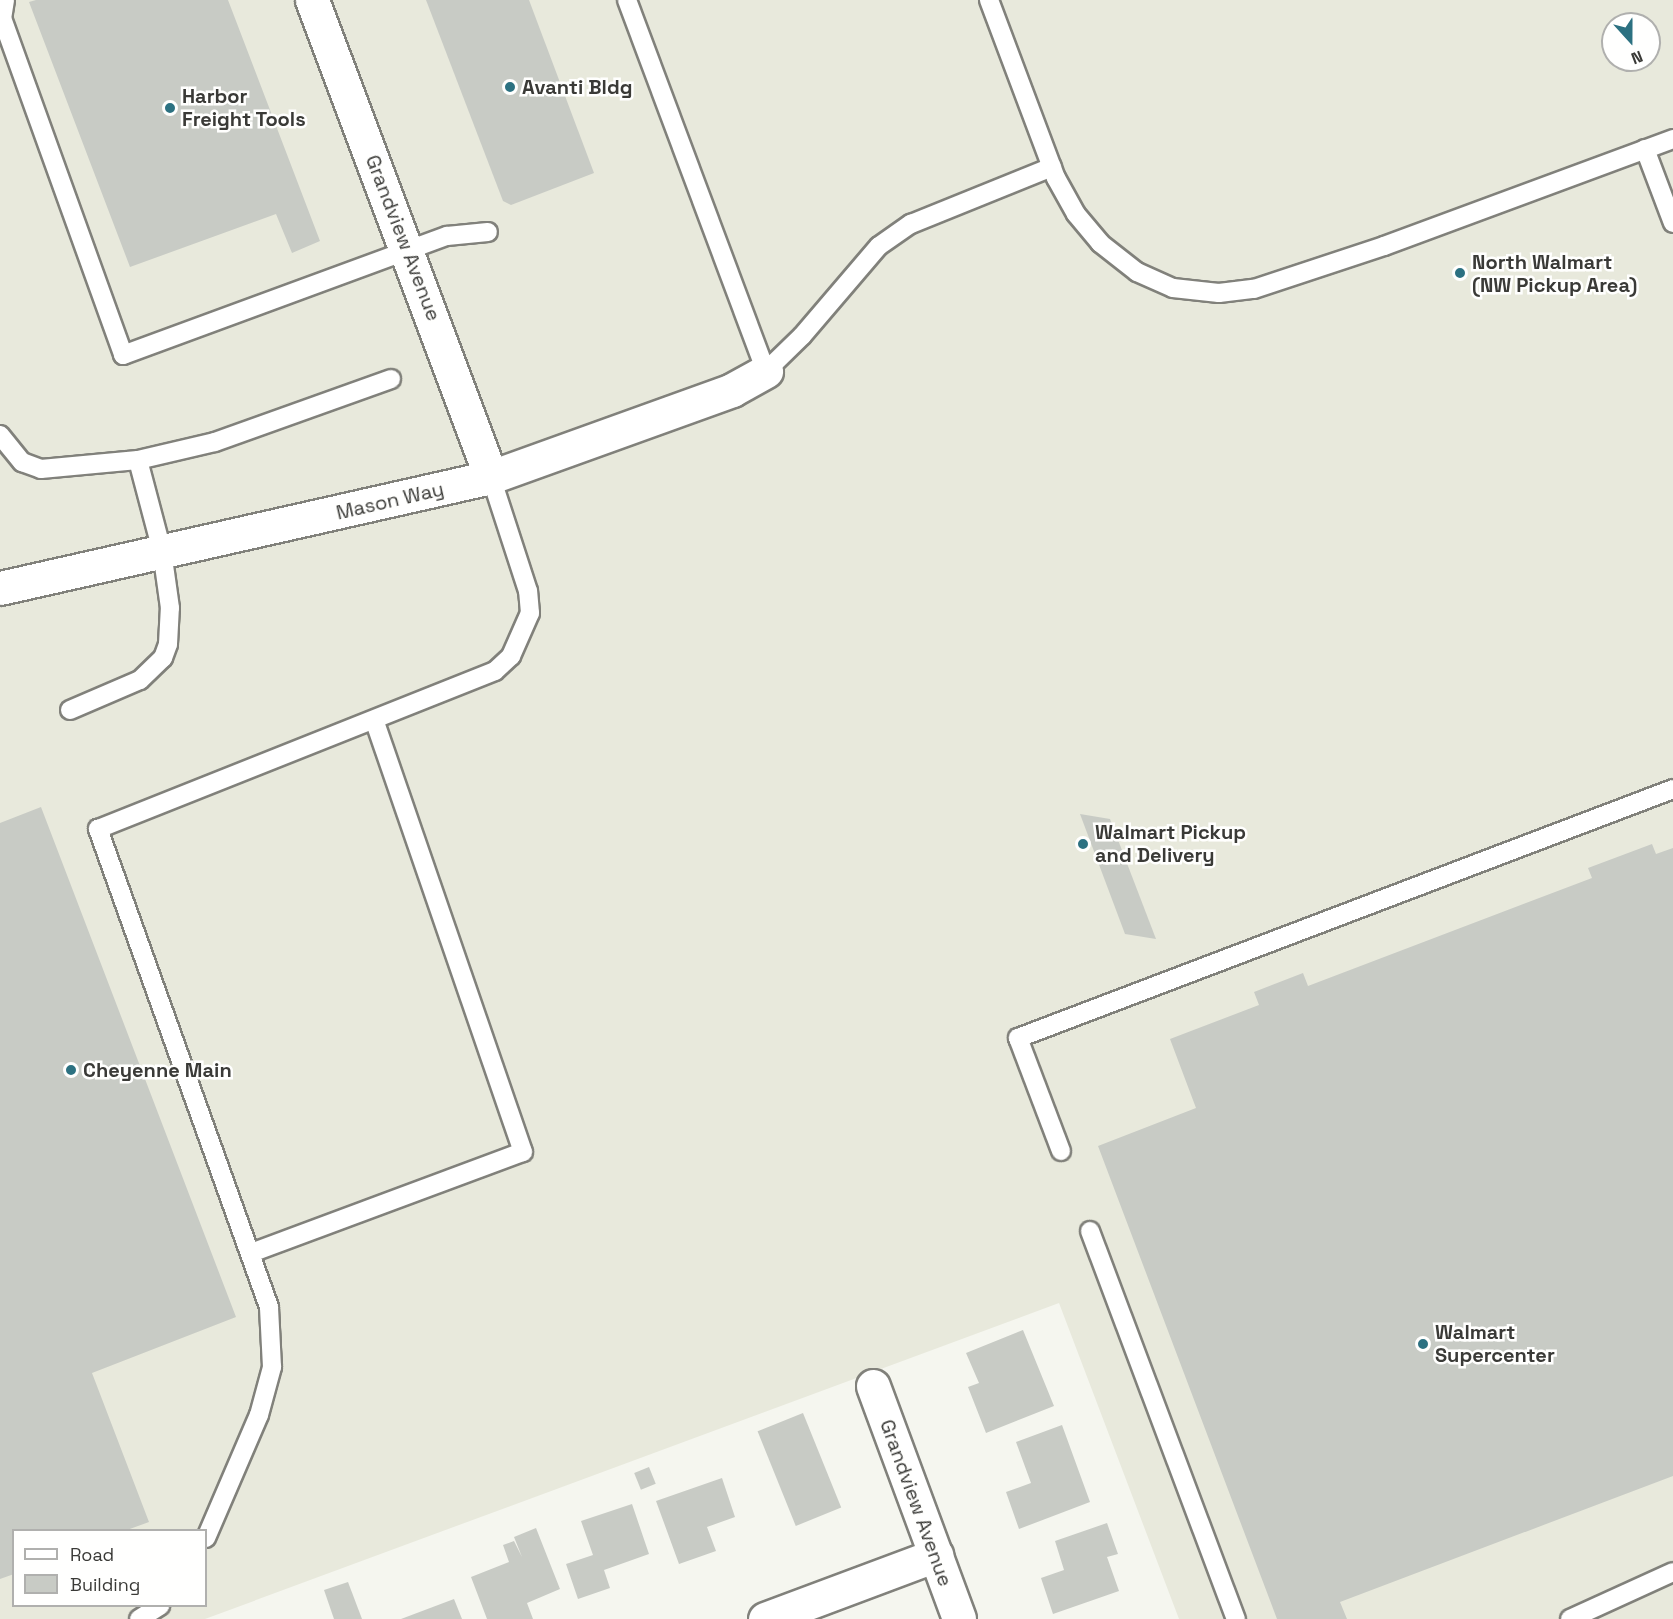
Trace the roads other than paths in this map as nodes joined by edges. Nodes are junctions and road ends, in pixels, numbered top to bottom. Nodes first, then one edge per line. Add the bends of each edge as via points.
1 (5, 0) edge
2 (312, 0) edge
3 (627, 0) edge
4 (989, 0) edge
5 (1673, 139) edge
6 (1645, 149) junction
7 (1052, 167) junction
8 (1673, 223) edge
9 (488, 232) dead end
10 (408, 252) junction
11 (766, 371) junction
12 (391, 379) dead end
13 (0, 435) edge
14 (138, 460) junction
15 (490, 477) junction
16 (162, 551) junction
17 (0, 588) edge
18 (70, 710) dead end
19 (375, 721) junction
20 (1673, 789) edge
21 (1061, 1151) dead end
22 (1090, 1231) dead end
23 (251, 1253) junction
24 (873, 1386) dead end
25 (207, 1536) edge
26 (936, 1556) junction
27 (1673, 1572) edge
28 (157, 1607) edge
29 (139, 1619) edge
30 (765, 1619) edge
31 (959, 1619) edge
32 (1236, 1619) edge
33 (1570, 1619) edge

1 - 10 lane via 2,18 123,355
2 - 10 street, Grandview Avenue
3 - 11 lane
4 - 7 lane
5 - 6 lane
6 - 7 lane via 1306,273 1254,289 1219,293 1173,288 1137,272 1100,243 1076,214
6 - 8 lane
7 - 11 lane via 910,224 879,246 802,336
9 - 10 lane via 447,236
10 - 15 street, Grandview Avenue
11 - 15 street, Mason Way via 732,390
12 - 14 lane via 215,442
13 - 14 lane via 22,462 41,469
14 - 16 lane
15 - 16 street, Mason Way
15 - 19 lane via 528,591 530,613 522,637 495,671
16 - 17 street, Mason Way
16 - 18 lane via 170,628 163,658 140,680
19 - 23 lane via 523,1152
19 - 23 lane via 98,829
20 - 21 lane via 1017,1038
22 - 32 lane
23 - 25 lane via 269,1307 272,1367 259,1415
24 - 26 street, Grandview Avenue
26 - 30 street
26 - 31 street, Grandview Avenue
27 - 33 lane
28 - 29 lane

